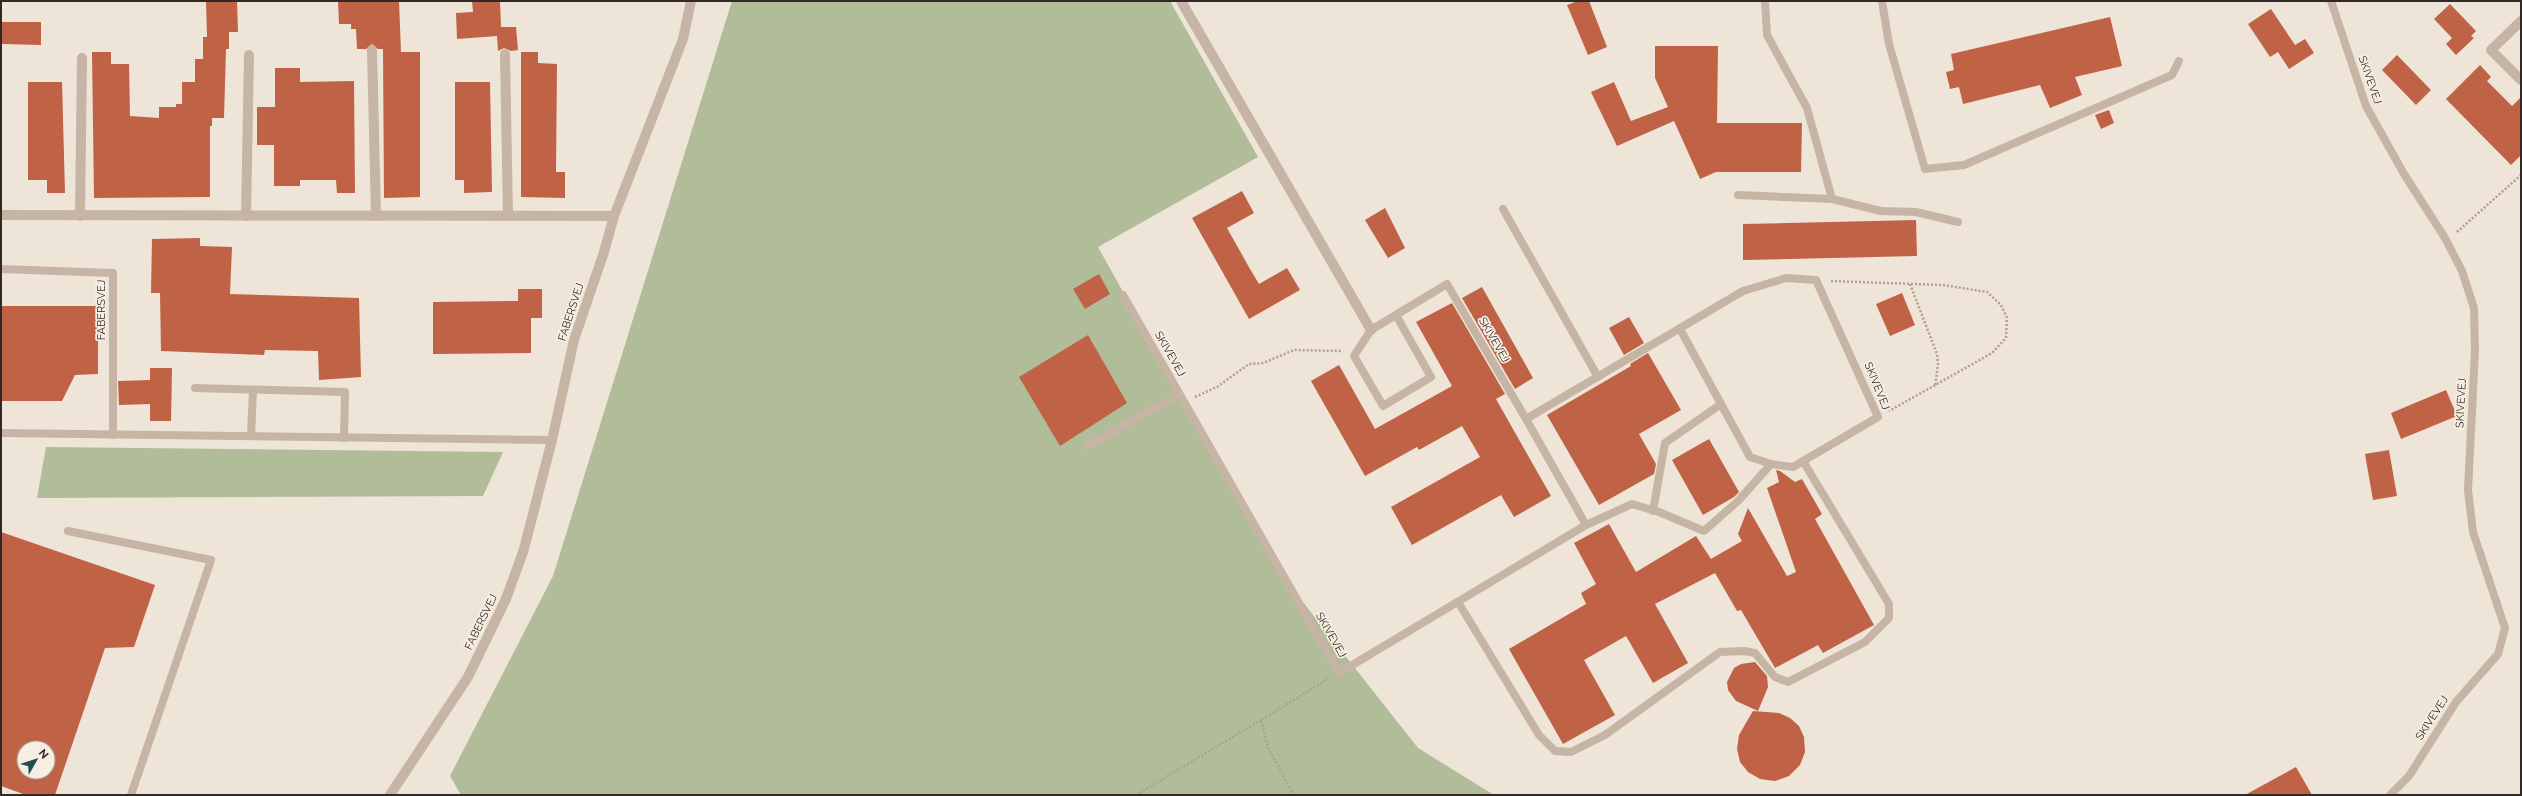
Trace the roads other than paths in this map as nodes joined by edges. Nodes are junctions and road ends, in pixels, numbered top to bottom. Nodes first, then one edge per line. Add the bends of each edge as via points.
1 (691, 1) edge
2 (1181, 1) edge
3 (1765, 1) edge
4 (1882, 1) edge
5 (2331, 1) edge
6 (2521, 21) edge
7 (372, 50) dead end
8 (505, 54) dead end
9 (249, 55) dead end
10 (82, 58) dead end
11 (2179, 61) dead end
12 (2521, 80) edge
13 (1738, 195) dead end
14 (1832, 199) junction
15 (1503, 209) dead end
16 (1, 216) edge
17 (80, 216) junction
18 (246, 216) junction
19 (376, 216) junction
20 (508, 216) junction
21 (614, 216) junction
22 (1958, 222) dead end
23 (1, 269) edge
24 (1122, 295) dead end
25 (1396, 315) junction
26 (1680, 329) junction
27 (1372, 330) junction
28 (1598, 377) junction
29 (195, 388) dead end
30 (253, 390) junction
31 (1179, 394) junction
32 (1721, 404) junction
33 (1526, 419) junction
34 (1, 433) edge
35 (113, 435) junction
36 (251, 436) junction
37 (344, 438) junction
38 (552, 440) junction
39 (1086, 447) dead end
40 (1803, 461) junction
41 (1771, 464) junction
42 (1652, 511) junction
43 (1586, 525) junction
44 (68, 531) dead end
45 (1458, 602) junction
46 (131, 795) edge
47 (390, 795) edge
48 (2390, 795) edge

1 - 21 street, FABERSVEJ via 683,39
2 - 27 street
3 - 14 lane via 1767,34 1807,108
4 - 11 lane via 1888,44 1925,169 1964,165 2172,75
5 - 48 lane, SKIVEVEJ via 2366,106 2404,174 2445,238 2462,272 2474,308 2475,351 2468,490 2472,532 2505,628 2498,654 2456,702 2409,776
6 - 12 street via 2491,50
7 - 19 street
8 - 20 street
9 - 18 street
10 - 17 street
13 - 14 lane
14 - 22 lane via 1881,211 1916,212
15 - 28 lane
16 - 17 street
17 - 18 street
18 - 19 street
19 - 20 street
20 - 21 street
21 - 38 street, FABERSVEJ via 574,340
23 - 35 lane, FABERSVEJ via 113,273
24 - 31 lane, SKIVEVEJ
25 - 27 lane, SKIVEVEJ
25 - 27 lane via 1431,377 1383,406 1354,356
25 - 33 lane, SKIVEVEJ via 1447,284
26 - 28 lane
26 - 32 lane, SKIVEVEJ
26 - 40 lane, SKIVEVEJ via 1743,291 1786,278 1816,280 1878,417
28 - 33 lane
29 - 30 lane
30 - 36 lane
30 - 37 lane via 345,392
31 - 39 lane
31 - 45 lane, SKIVEVEJ via 1339,673
32 - 41 lane, SKIVEVEJ via 1750,457
32 - 42 lane via 1665,443
33 - 43 lane, SKIVEVEJ
34 - 35 lane
35 - 36 lane
36 - 37 lane
37 - 38 lane
38 - 47 street, FABERSVEJ via 524,549 506,599 468,677
40 - 41 lane, SKIVEVEJ via 1793,467
40 - 45 lane via 1889,604 1889,618 1865,642 1788,682 1775,677 1755,653 1720,652 1605,735 1571,752 1555,751 1539,735
41 - 42 lane via 1738,501 1704,531
42 - 43 lane via 1632,504
43 - 45 lane, SKIVEVEJ
44 - 46 lane via 211,560

